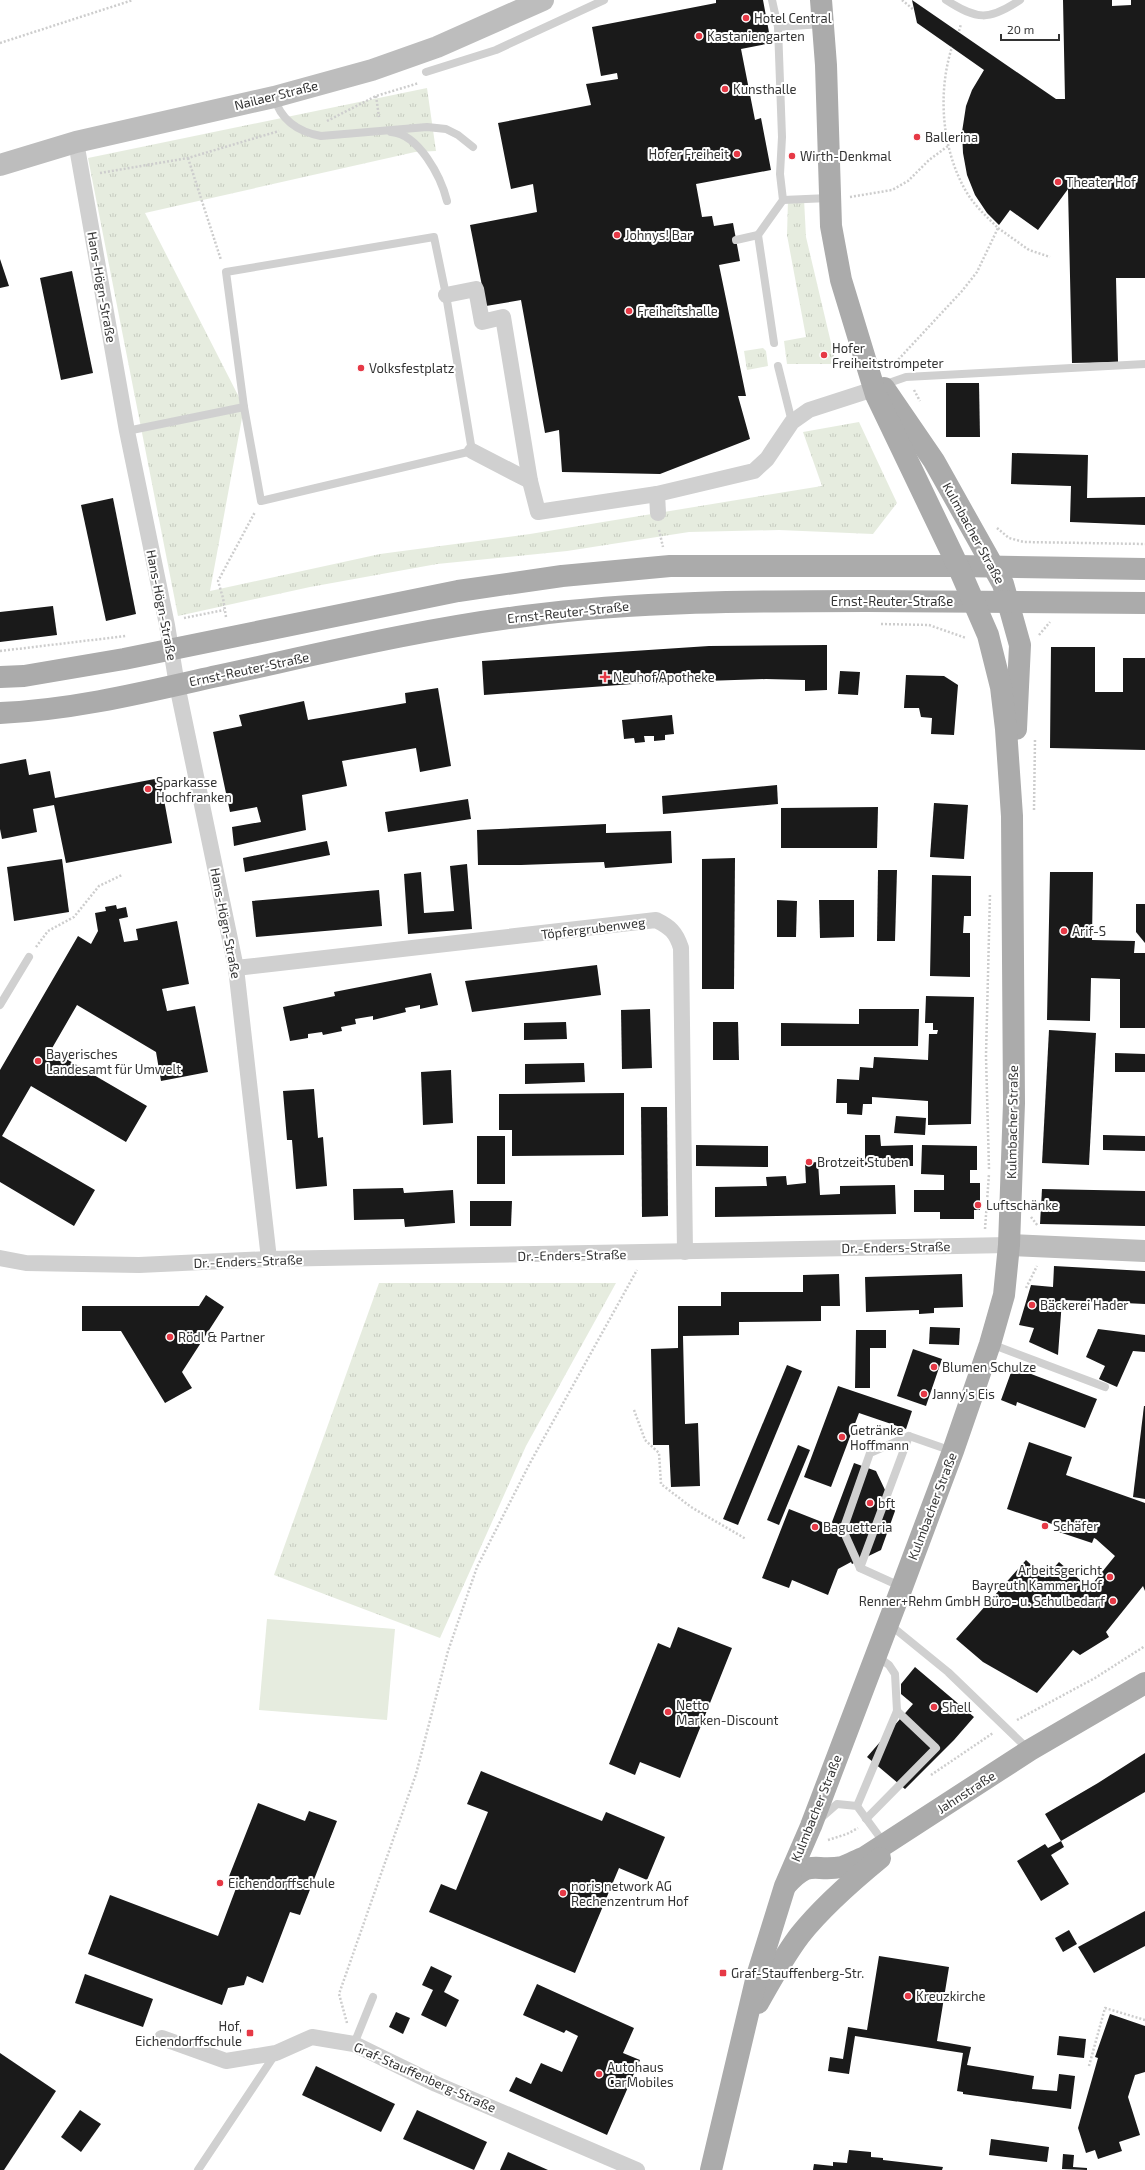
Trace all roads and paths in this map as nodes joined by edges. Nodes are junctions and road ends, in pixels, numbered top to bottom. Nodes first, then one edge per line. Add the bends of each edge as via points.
1 (133, 0) edge
2 (543, 0) edge
3 (604, 0) edge
4 (772, 0) edge
5 (821, 0) edge
6 (902, 0) edge
7 (946, 0) edge
8 (1020, 0) edge
9 (914, 10) dead end
10 (823, 23) junction
11 (778, 27) junction
12 (0, 43) edge
13 (952, 47) dead end
14 (426, 72) dead end
15 (274, 96) junction
16 (376, 96) dead end
17 (295, 127) junction
18 (382, 131) junction
19 (76, 142) junction
20 (948, 146) junction
21 (473, 147) dead end
22 (188, 158) junction
23 (0, 164) edge
24 (83, 176) junction
25 (829, 198) junction
26 (783, 200) junction
27 (447, 201) dead end
28 (998, 228) junction
29 (758, 235) junction
30 (736, 240) dead end
31 (1050, 257) dead end
32 (226, 272) junction
33 (446, 295) junction
34 (774, 343) dead end
35 (896, 362) junction
36 (1145, 364) edge
37 (778, 366) dead end
38 (906, 377) junction
39 (877, 381) junction
40 (244, 407) junction
41 (923, 407) dead end
42 (792, 422) junction
43 (127, 431) junction
44 (472, 451) junction
45 (530, 481) junction
46 (657, 494) junction
47 (261, 502) junction
48 (658, 513) dead end
49 (993, 523) dead end
50 (1145, 544) edge
51 (958, 566) junction
52 (995, 566) junction
53 (1145, 569) edge
54 (223, 598) dead end
55 (973, 601) junction
56 (1009, 601) junction
57 (1145, 603) edge
58 (224, 610) dead end
59 (1053, 620) dead end
60 (879, 624) dead end
61 (167, 625) junction
62 (133, 635) dead end
63 (1037, 638) dead end
64 (970, 642) dead end
65 (171, 650) junction
66 (0, 651) edge
67 (0, 677) edge
68 (177, 686) junction
69 (0, 713) edge
70 (1012, 816) junction
71 (122, 875) dead end
72 (990, 891) dead end
73 (29, 957) joint
74 (236, 968) junction
75 (0, 1005) edge
76 (1009, 1245) junction
77 (984, 1246) junction
78 (1145, 1251) edge
79 (686, 1252) junction
80 (646, 1254) junction
81 (0, 1258) edge
82 (269, 1259) junction
83 (990, 1344) junction
84 (1104, 1387) dead end
85 (634, 1410) dead end
86 (909, 1436) junction
87 (953, 1452) junction
88 (746, 1539) dead end
89 (860, 1568) junction
90 (902, 1587) junction
91 (888, 1623) junction
92 (875, 1655) junction
93 (1145, 1683) edge
94 (897, 1711) junction
95 (1030, 1750) junction
96 (953, 1800) junction
97 (857, 1806) junction
98 (866, 1819) junction
99 (810, 1826) junction
100 (885, 1844) junction
101 (785, 1886) junction
102 (373, 1997) dead end
103 (1145, 2020) edge
104 (746, 2023) junction
105 (162, 2038) dead end
106 (354, 2044) junction
107 (276, 2053) junction
108 (1089, 2066) dead end
109 (198, 2170) edge
110 (637, 2170) edge
111 (711, 2170) edge

1 - 12 path
2 - 15 street, Nailaer Straße via 437,47 372,70
3 - 14 lane via 496,50
4 - 11 lane
5 - 10 main road, Kulmbacher Straße
6 - 9 path
7 - 8 lane via 965,12 978,16 1004,11
10 - 11 lane
10 - 25 main road, Kulmbacher Straße
11 - 26 lane via 782,137 780,174
13 - 20 path via 944,84 944,118
15 - 17 lane via 277,109
15 - 19 street, Nailaer Straße
16 - 18 path
17 - 18 lane via 306,133 322,136
17 - 22 path
18 - 21 lane via 427,127 446,130 458,135
18 - 27 lane via 396,132 415,143 442,184
19 - 23 street, Nailaer Straße
19 - 24 street, Hans-Högn-Straße
20 - 25 path via 908,181 892,190 877,194
20 - 28 path via 957,173 968,194 982,213
22 - 24 path
22 - 32 path
24 - 43 street, Hans-Högn-Straße
25 - 26 lane
25 - 39 main road, Kulmbacher Straße via 834,251 859,344
26 - 29 lane
28 - 31 path via 1029,250
28 - 35 path via 973,276
29 - 30 lane
29 - 34 lane
32 - 33 lane via 434,237
32 - 40 lane
33 - 44 lane
33 - 45 street via 479,288 482,322 504,317
35 - 38 path
35 - 39 path
36 - 38 lane
37 - 42 lane
38 - 39 lane
38 - 41 path
39 - 42 street via 809,410
39 - 51 main road, Kulmbacher Straße
39 - 52 main road, Kulmbacher Straße via 934,461
40 - 43 lane
40 - 47 lane
42 - 46 street via 767,459 754,471
43 - 61 street, Hans-Högn-Straße
44 - 45 street
44 - 47 lane
45 - 46 street via 538,512
46 - 48 street
47 - 54 path via 218,581
49 - 50 path via 1009,538 1024,542
51 - 52 main road
51 - 55 main road, Kulmbacher Straße
51 - 65 main road via 670,566 562,576 458,591
52 - 53 main road
52 - 56 main road, Kulmbacher Straße
55 - 56 main road, Ernst-Reuter-Straße
55 - 68 main road, Ernst-Reuter-Straße via 760,601 672,603 586,609 454,627
55 - 70 main road, Kulmbacher Straße via 988,635 1001,687
56 - 57 main road, Ernst-Reuter-Straße
56 - 70 main road, Kulmbacher Straße via 1020,645
58 - 61 path via 184,618
59 - 63 path
60 - 64 path via 929,625 968,639
61 - 65 street, Hans-Högn-Straße
62 - 66 path
65 - 67 main road via 32,674
65 - 68 street, Hans-Högn-Straße
68 - 69 main road, Ernst-Reuter-Straße via 120,697
68 - 74 street, Hans-Högn-Straße
70 - 76 main road, Kulmbacher Straße via 1014,1103
71 - 73 path via 98,886 74,917 48,931
72 - 77 path via 986,1056 989,1171
73 - 75 lane
74 - 79 street, Töpfergrubenweg via 656,920 669,926 677,935 681,948
74 - 82 street, Hans-Högn-Straße
76 - 77 street, Dr.-Enders-Straße
76 - 78 street, Dr.-Enders-Straße
76 - 83 main road, Kulmbacher Straße via 1004,1295
77 - 79 street, Dr.-Enders-Straße
79 - 80 street, Dr.-Enders-Straße
80 - 82 street, Dr.-Enders-Straße
80 - 106 path via 476,1567 448,1651 416,1774 339,1994
81 - 82 street, Dr.-Enders-Straße via 26,1263 139,1265
83 - 84 lane
83 - 87 main road, Kulmbacher Straße
85 - 88 path via 645,1440 659,1453 661,1484 691,1507
86 - 87 lane
86 - 89 lane
86 - 89 lane via 870,1453 843,1530
87 - 90 main road, Kulmbacher Straße
89 - 90 lane
90 - 91 main road, Kulmbacher Straße
91 - 92 main road, Kulmbacher Straße
91 - 95 lane via 948,1672
92 - 94 lane via 895,1674
92 - 99 main road, Kulmbacher Straße
93 - 95 main road, Jahnstraße
94 - 97 lane
94 - 98 lane via 936,1748
95 - 96 main road, Jahnstraße
96 - 100 main road, Jahnstraße
96 - 104 main road via 872,1864 822,1909 792,1946
97 - 98 lane
97 - 99 lane via 837,1804
98 - 100 lane
99 - 101 main road, Kulmbacher Straße
100 - 101 main road, Jahnstraße via 843,1867 811,1867 798,1872
101 - 104 main road, Kulmbacher Straße via 757,1976
102 - 106 lane
103 - 108 path via 1105,2008
104 - 111 main road, Kulmbacher Straße
105 - 107 street, Graf-Stauffenberg-Straße via 226,2061
106 - 107 street, Graf-Stauffenberg-Straße via 312,2037
106 - 110 street, Graf-Stauffenberg-Straße via 436,2084
107 - 109 lane

